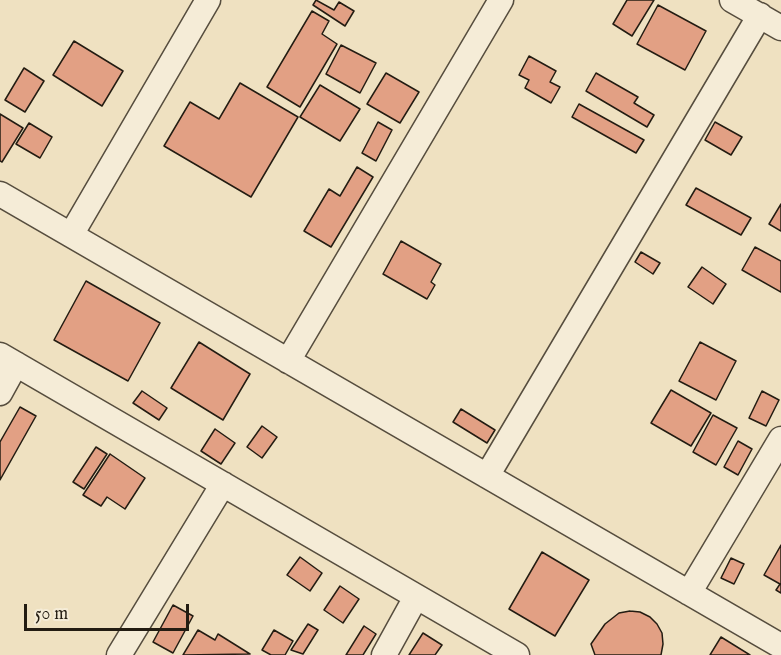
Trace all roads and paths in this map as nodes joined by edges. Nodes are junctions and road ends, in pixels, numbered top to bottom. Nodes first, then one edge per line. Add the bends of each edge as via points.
1 (208, 0) edge
2 (501, 0) edge
3 (732, 0) edge
4 (760, 15) junction
5 (781, 28) edge
6 (0, 194) edge
7 (71, 235) junction
8 (8, 359) edge
9 (288, 361) junction
10 (0, 393) edge
11 (781, 439) edge
12 (487, 476) junction
13 (223, 484) junction
14 (689, 593) junction
15 (416, 597) junction
16 (781, 646) edge
17 (119, 655) edge
18 (384, 655) edge
19 (517, 655) edge

1 - 7 street
2 - 9 street
3 - 4 street
4 - 5 street
4 - 12 street
6 - 7 street
7 - 9 street
8 - 10 street
8 - 13 street
9 - 12 street
11 - 14 street
12 - 14 street
13 - 15 street
13 - 17 street
14 - 16 street
15 - 18 street
15 - 19 street

